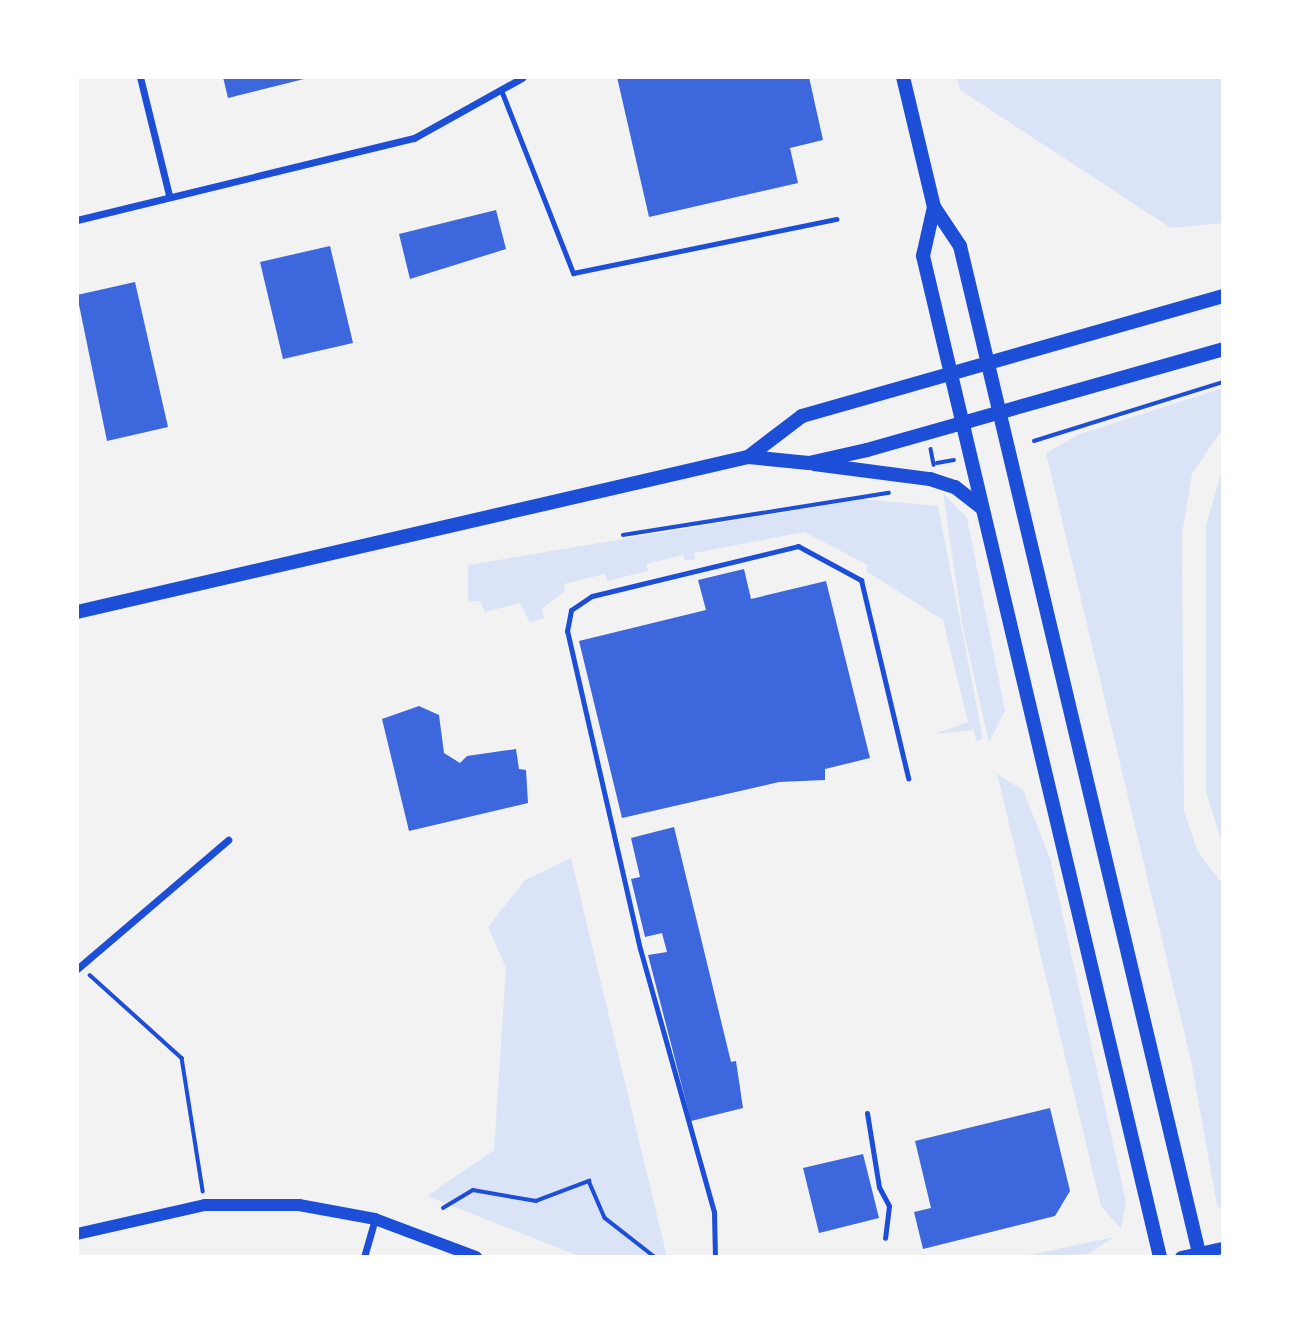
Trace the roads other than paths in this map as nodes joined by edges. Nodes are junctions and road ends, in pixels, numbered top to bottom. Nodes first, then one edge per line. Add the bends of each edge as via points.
1 (140, 77) edge
2 (903, 77) edge
3 (522, 78) edge
4 (501, 90) junction
5 (169, 195) junction
6 (934, 207) junction
7 (837, 219) dead end
8 (77, 220) edge
9 (1223, 296) edge
10 (1223, 349) edge
11 (988, 366) junction
12 (951, 377) junction
13 (998, 413) junction
14 (962, 423) junction
15 (748, 457) junction
16 (809, 463) junction
17 (981, 507) junction
18 (77, 612) edge
19 (908, 778) dead end
20 (228, 840) dead end
21 (79, 968) edge
22 (867, 1114) dead end
23 (375, 1219) junction
24 (77, 1234) edge
25 (885, 1238) dead end
26 (1223, 1248) edge
27 (1199, 1255) edge
28 (364, 1257) edge
29 (476, 1257) edge
30 (715, 1257) edge
31 (1160, 1257) edge
32 (1181, 1257) edge

1 - 5 street
2 - 6 main road
3 - 4 street
4 - 5 street via 414,138
4 - 7 lane via 573,272
5 - 8 street
6 - 11 main road via 960,246
6 - 12 main road via 922,256
9 - 11 main road
10 - 13 main road
11 - 12 main road
11 - 13 main road
12 - 14 main road
12 - 15 main road via 802,416
13 - 14 main road
13 - 27 main road
14 - 16 main road
14 - 17 main road
15 - 16 main road
15 - 18 main road
16 - 17 main road via 930,479 955,486
17 - 31 main road
19 - 30 lane via 862,580 798,546 592,596 571,610 567,631 640,948 714,1212
20 - 21 street
22 - 25 lane via 879,1187 889,1206
23 - 24 street via 299,1205 205,1205
23 - 28 street
23 - 29 street
26 - 27 street
27 - 32 street

